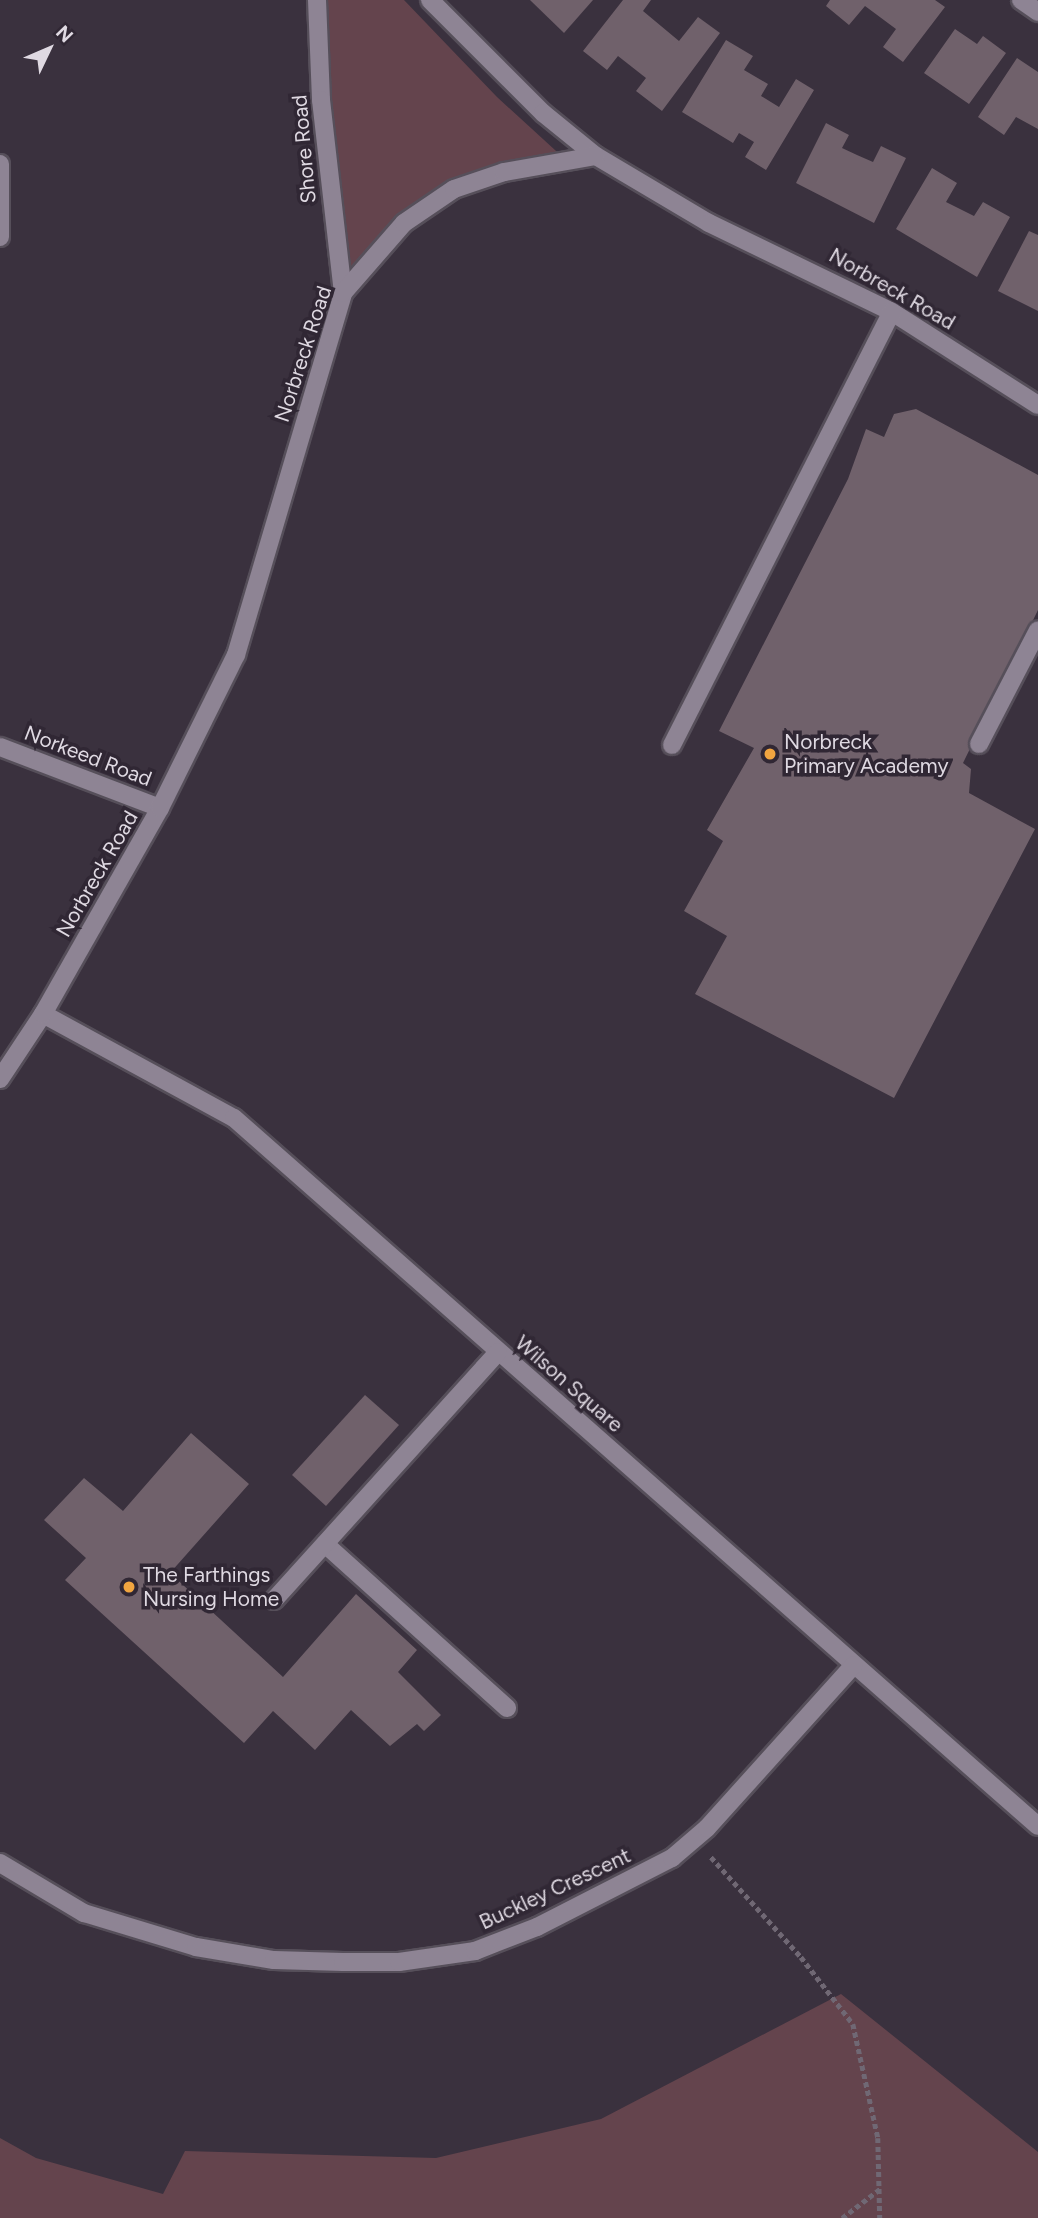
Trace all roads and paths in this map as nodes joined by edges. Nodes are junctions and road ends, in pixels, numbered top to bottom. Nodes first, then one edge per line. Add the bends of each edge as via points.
1 (317, 0) edge
2 (430, 0) edge
3 (1021, 0) edge
4 (1038, 12) edge
5 (596, 156) junction
6 (0, 164) edge
7 (0, 237) edge
8 (343, 293) junction
9 (892, 312) junction
10 (1038, 405) edge
11 (1038, 630) edge
12 (979, 744) dead end
13 (673, 745) dead end
14 (0, 747) edge
15 (160, 808) junction
16 (43, 1014) junction
17 (0, 1079) edge
18 (498, 1352) junction
19 (325, 1544) junction
20 (274, 1600) dead end
21 (854, 1665) junction
22 (507, 1708) dead end
23 (1038, 1826) edge
24 (694, 1838) junction
25 (0, 1863) edge
26 (880, 2189) junction
27 (842, 2218) edge
28 (880, 2218) edge

1 - 8 street, Shore Road via 321,100
2 - 5 street via 525,96
3 - 4 street
5 - 8 street, Norbreck Road via 504,172 454,189 404,223
5 - 9 street, Norbreck Road via 709,223
6 - 7 street
8 - 15 street, Norbreck Road via 236,655
9 - 10 street, Norbreck Road
9 - 13 street
11 - 12 street
14 - 15 street, Norkeed Road
15 - 16 street, Norbreck Road
16 - 17 street, Norbreck Road
16 - 18 street, Wilson Square via 234,1118
18 - 19 street
18 - 21 street, Wilson Square
19 - 20 street
19 - 22 street
21 - 23 street, Wilson Square
21 - 24 street, Buckley Crescent
24 - 25 street, Buckley Crescent via 672,1858 537,1927 475,1951 399,1962 274,1961 196,1947 84,1913
24 - 26 path via 801,1957 853,2024 878,2138
26 - 27 path
26 - 28 path

